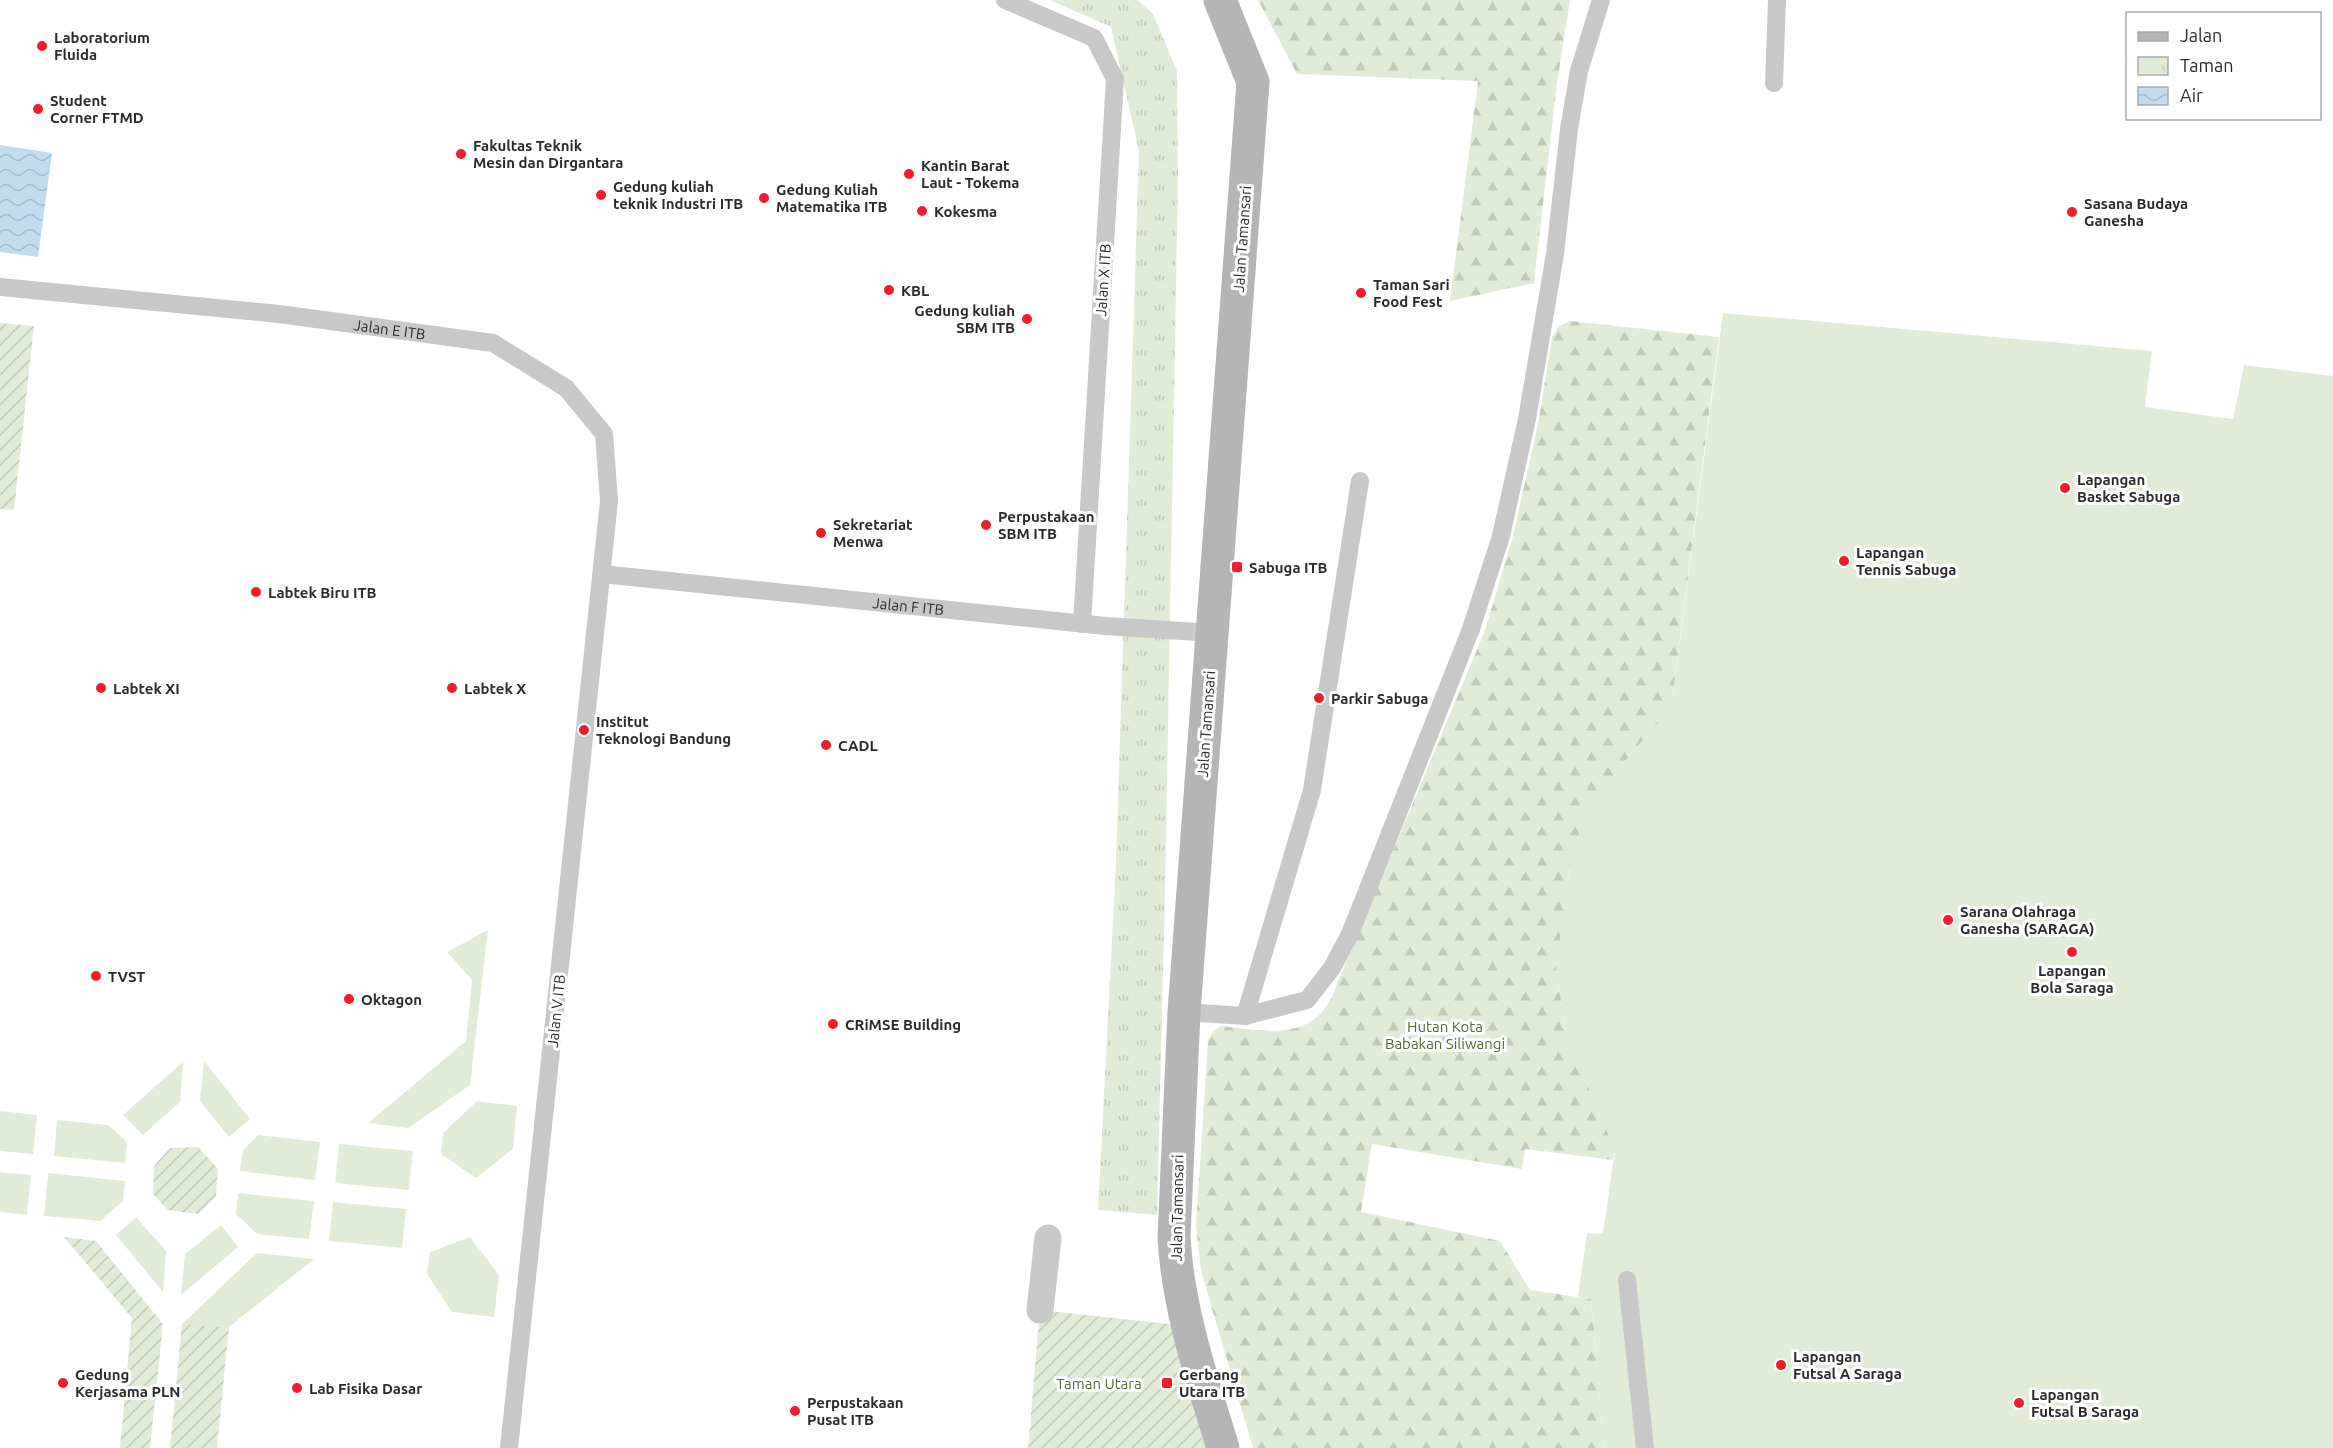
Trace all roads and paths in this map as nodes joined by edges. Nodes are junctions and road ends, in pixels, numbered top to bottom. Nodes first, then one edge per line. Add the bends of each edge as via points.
1 (1005, 0) edge
2 (1220, 0) edge
3 (1601, 0) edge
4 (1777, 0) edge
5 (1774, 83) dead end
6 (0, 287) edge
7 (1360, 481) dead end
8 (602, 574) junction
9 (1082, 624) junction
10 (1213, 633) junction
11 (1184, 1012) junction
12 (1245, 1016) junction
13 (1048, 1238) dead end
14 (1627, 1281) dead end
15 (1040, 1310) dead end
16 (509, 1448) edge
17 (1223, 1448) edge
18 (1645, 1448) edge

1 - 9 lane, Jalan X ITB via 1094,38 1115,79
2 - 10 main road, Jalan Tamansari via 1254,82
3 - 12 lane via 1579,70 1555,254 1527,419 1501,536 1471,629 1350,934 1332,968 1307,1000
4 - 5 lane
6 - 8 lane, Jalan E ITB via 279,314 492,343 566,388 604,434 609,501
7 - 12 lane via 1312,790
8 - 9 lane, Jalan F ITB
8 - 16 lane, Jalan V ITB
9 - 10 lane, Jalan F ITB
10 - 11 main road, Jalan Tamansari
11 - 12 lane
11 - 17 main road, Jalan Tamansari via 1175,1264 1187,1326
13 - 15 street
14 - 18 lane

